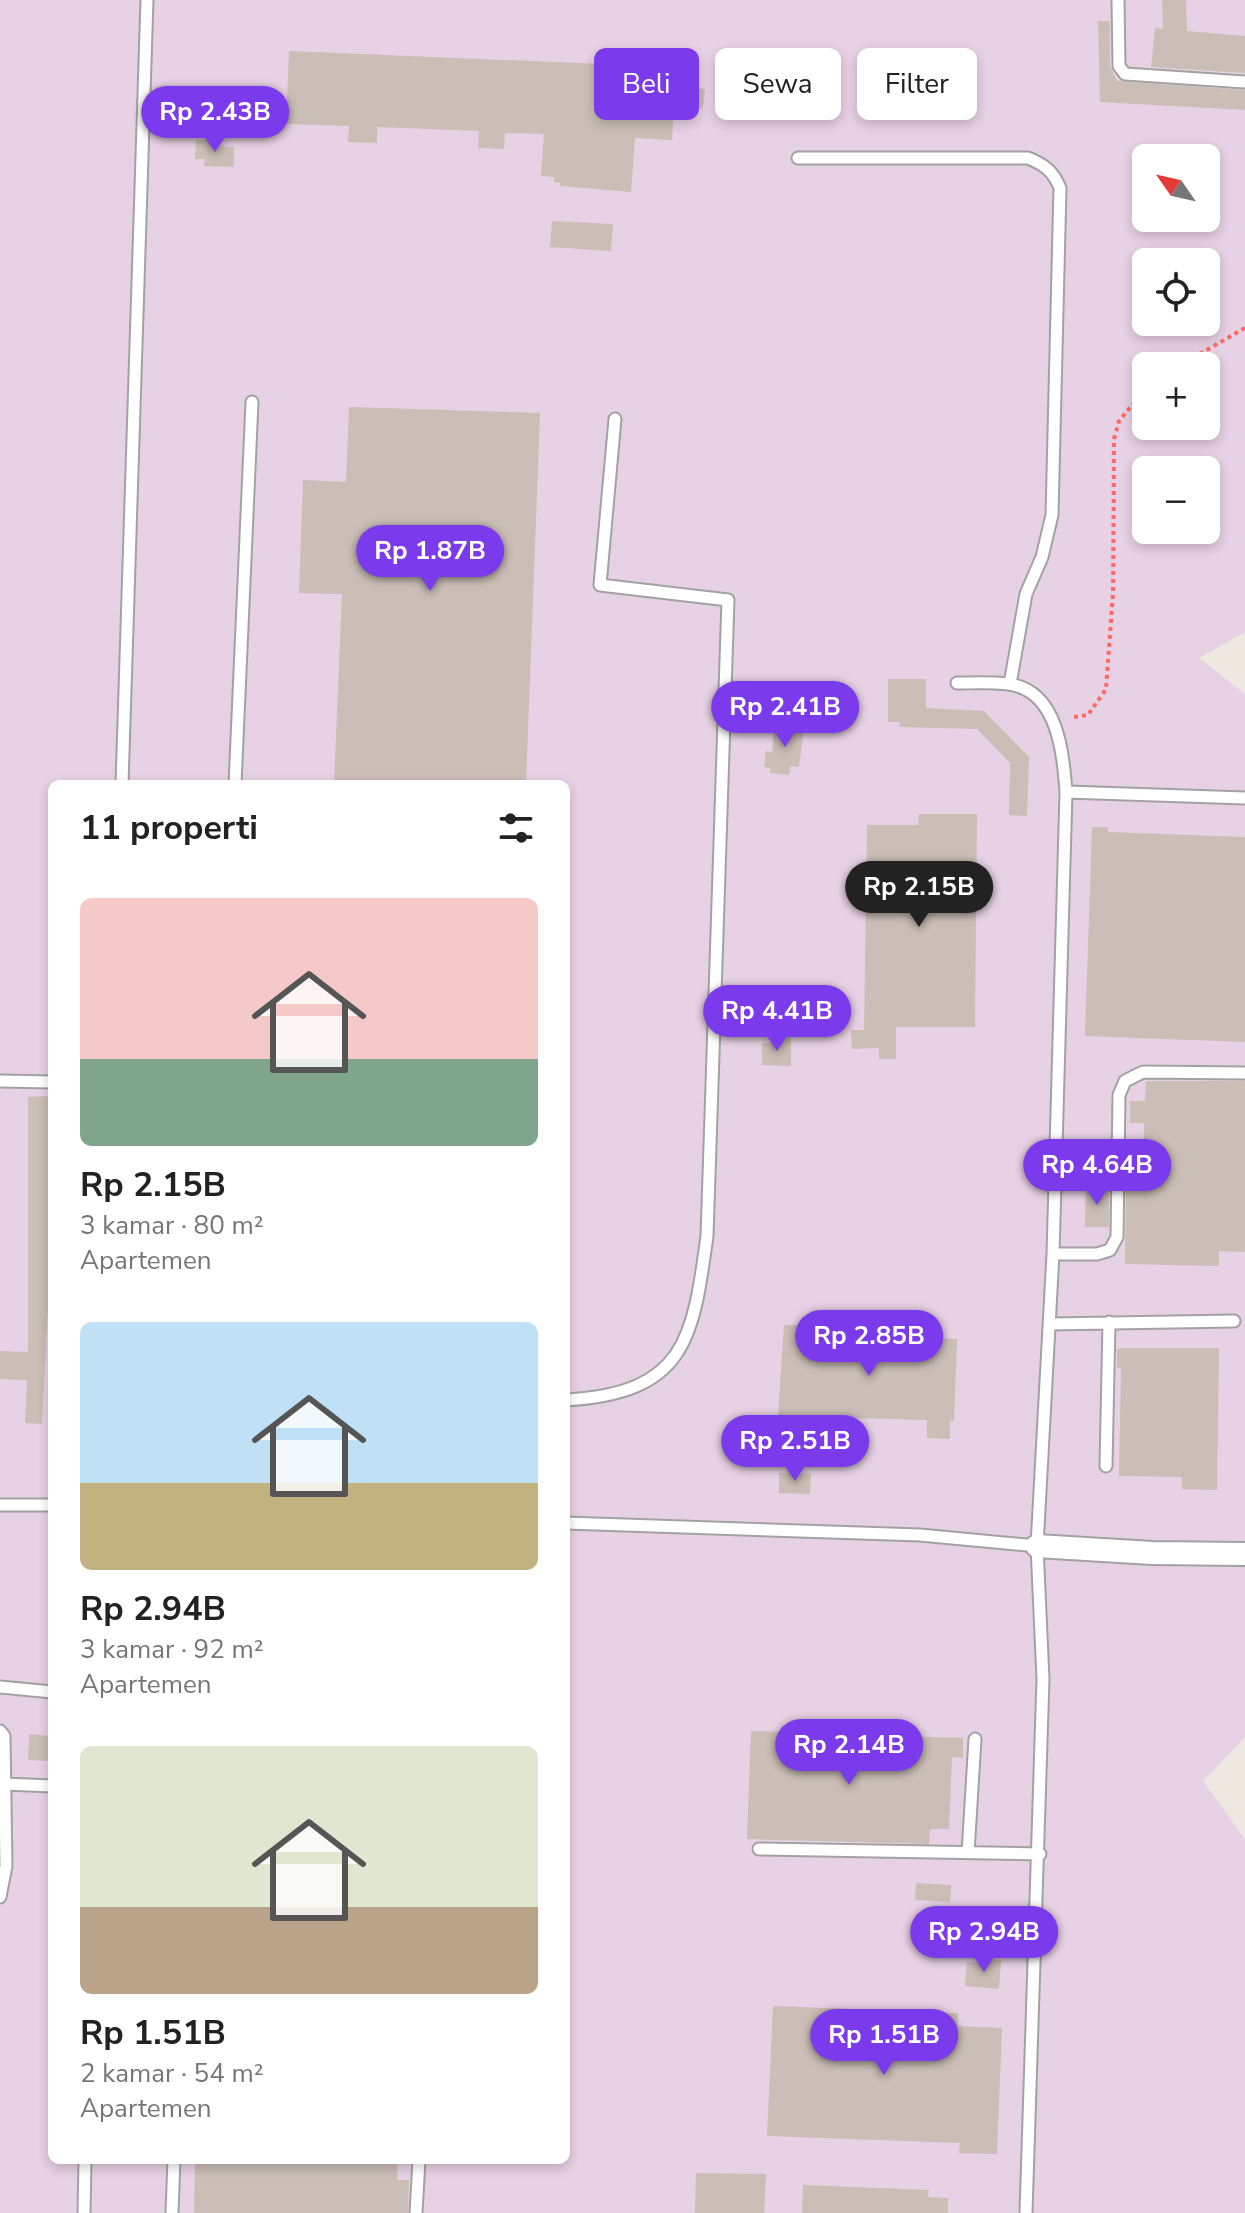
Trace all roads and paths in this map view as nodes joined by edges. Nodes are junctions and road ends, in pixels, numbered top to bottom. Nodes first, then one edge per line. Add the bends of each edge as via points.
1 (147, 0) edge
2 (1118, 0) edge
3 (1245, 82) edge
4 (798, 158) dead end
5 (1245, 328) edge
6 (1203, 352) edge
7 (252, 402) dead end
8 (1132, 405) edge
9 (615, 419) dead end
10 (957, 683) dead end
11 (1010, 684) junction
12 (1074, 717) dead end
13 (122, 780) edge
14 (235, 780) edge
15 (1066, 792) junction
16 (1245, 798) edge
17 (1245, 1073) edge
18 (0, 1081) edge
19 (48, 1082) edge
20 (1053, 1254) junction
21 (1234, 1321) dead end
22 (1109, 1322) junction
23 (1050, 1324) junction
24 (570, 1400) edge
25 (1106, 1466) dead end
26 (0, 1505) edge
27 (48, 1505) edge
28 (570, 1523) edge
29 (1037, 1546) junction
30 (1245, 1554) edge
31 (0, 1687) edge
32 (48, 1692) edge
33 (0, 1731) edge
34 (975, 1739) dead end
35 (5, 1784) junction
36 (48, 1786) edge
37 (759, 1849) dead end
38 (968, 1853) junction
39 (1040, 1854) junction
40 (0, 1897) edge
41 (85, 2164) edge
42 (174, 2164) edge
43 (419, 2164) edge
44 (84, 2213) edge
45 (172, 2213) edge
46 (416, 2213) edge
47 (1026, 2213) edge

1 - 13 lane
2 - 3 lane via 1119,66 1125,74
4 - 11 lane via 1028,158 1055,174 1060,188 1052,515 1026,594
5 - 6 path
7 - 14 lane
8 - 12 path via 1119,421 1114,439 1106,689 1088,715
9 - 24 lane via 600,585 728,600 707,1236 694,1316 675,1359 643,1386
10 - 11 lane
11 - 15 lane via 1029,690 1053,721 1063,746
15 - 16 lane
15 - 20 lane
17 - 20 lane via 1143,1072 1125,1081 1119,1095 1117,1237 1110,1250 1097,1254
18 - 19 lane
20 - 23 lane
21 - 22 lane
22 - 23 lane
22 - 25 lane
23 - 29 lane
26 - 27 lane
28 - 29 lane via 905,1534
29 - 30 street
29 - 39 lane via 1043,1679
31 - 32 lane
33 - 35 lane
34 - 38 lane
35 - 36 lane
35 - 40 lane via 6,1866
37 - 38 lane
38 - 39 lane
39 - 47 lane
41 - 44 lane
42 - 45 lane
43 - 46 lane

